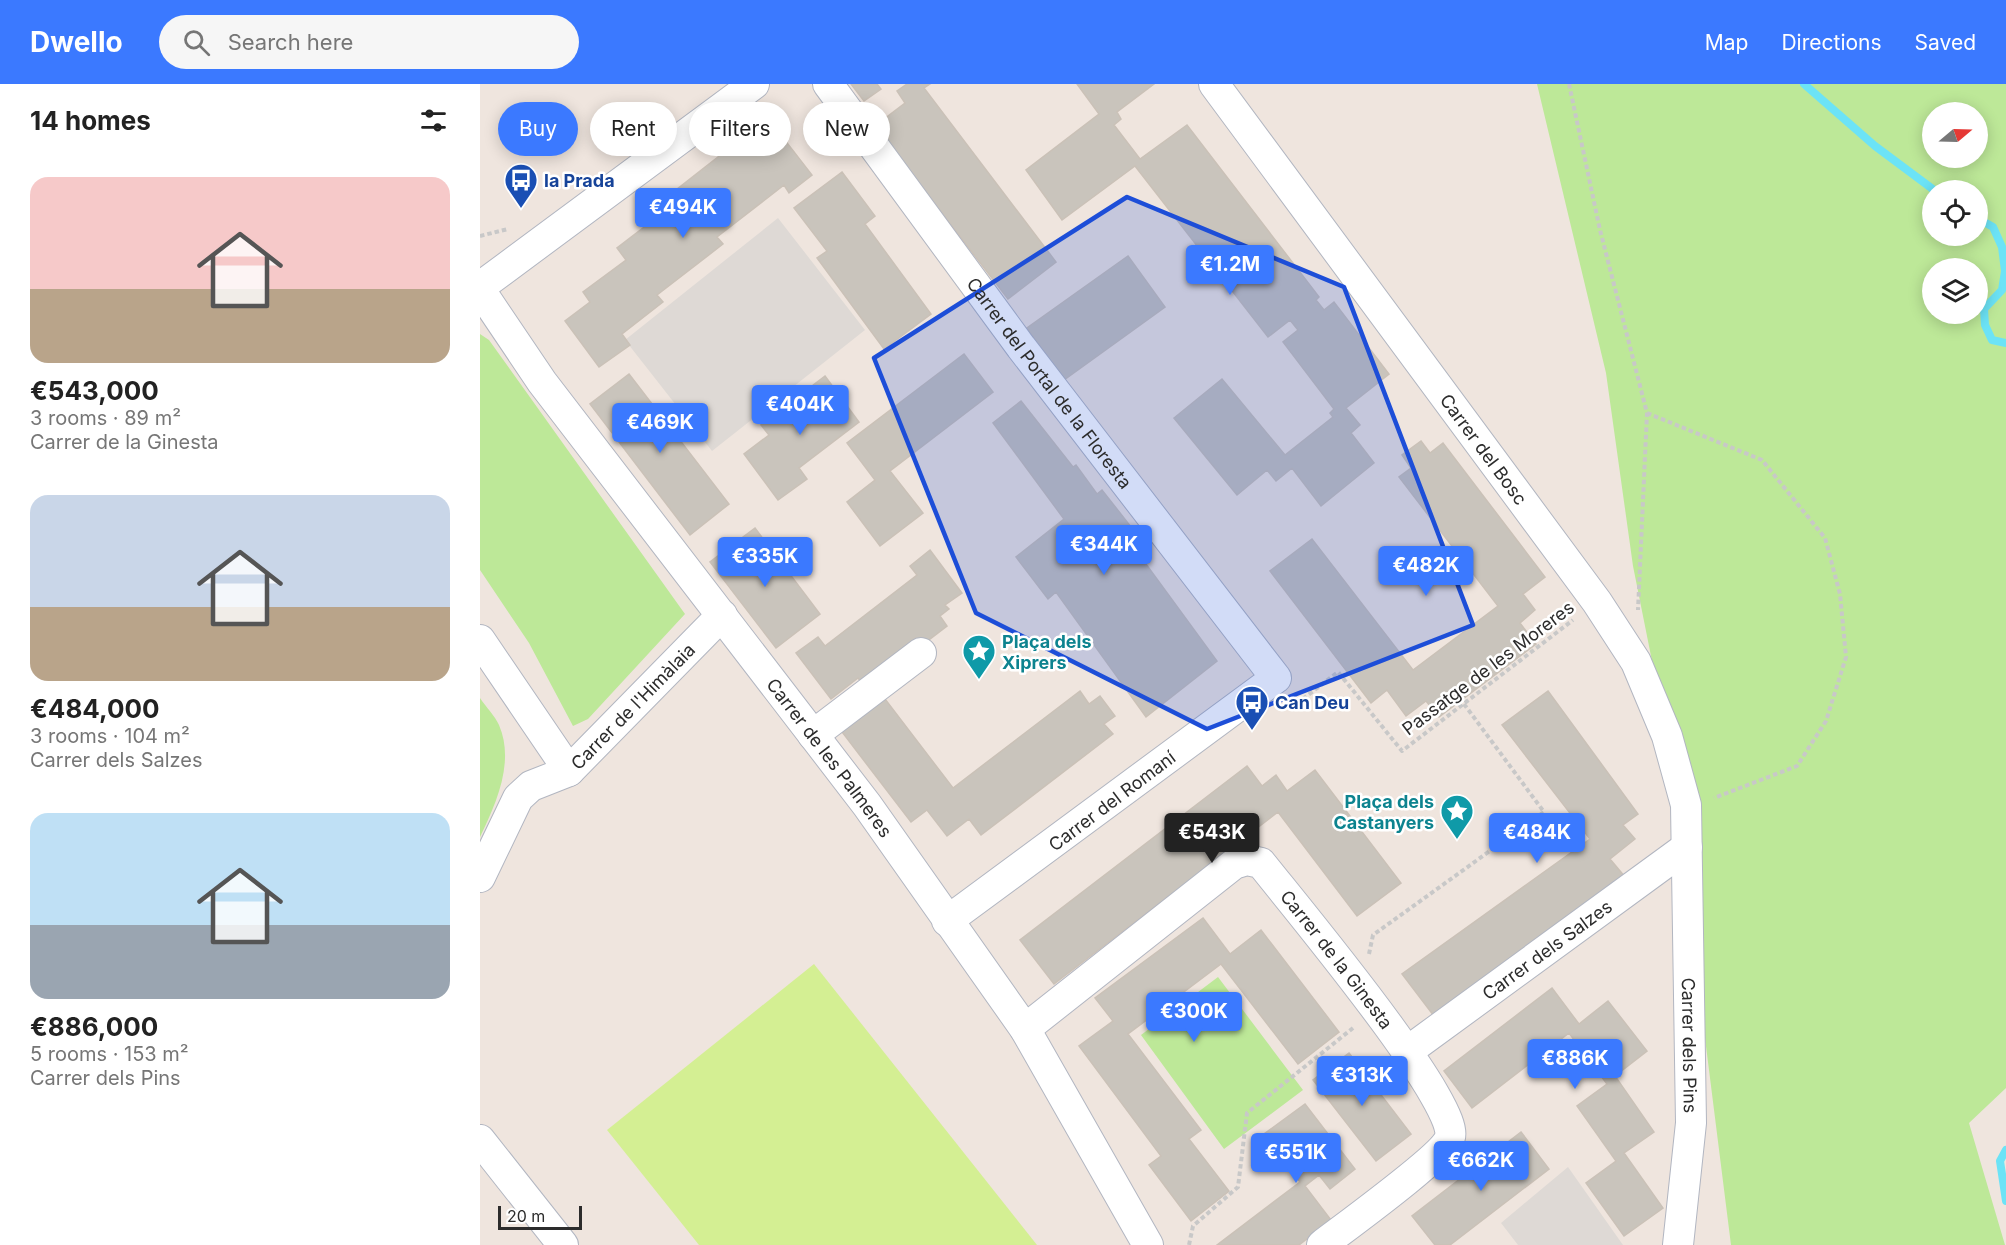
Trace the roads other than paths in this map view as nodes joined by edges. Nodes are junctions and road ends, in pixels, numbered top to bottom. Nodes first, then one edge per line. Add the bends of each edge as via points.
1 (754, 84) edge
2 (828, 84) edge
3 (1214, 84) edge
4 (480, 288) edge
5 (722, 615) junction
6 (480, 640) edge
7 (921, 653) dead end
8 (1276, 678) joint
9 (813, 735) junction
10 (569, 771) junction
11 (1687, 848) junction
12 (480, 877) edge
13 (947, 921) junction
14 (1025, 1029) junction
15 (1408, 1051) junction
16 (480, 1140) edge
17 (563, 1245) edge
18 (1148, 1245) edge
19 (1322, 1245) edge
20 (1678, 1245) edge

1 - 4 street
2 - 8 street, Carrer del Portal de la Floresta via 1021,347
3 - 11 street, Carrer del Bosc via 1597,602 1635,662 1667,736 1686,808
4 - 5 street, Carrer de les Palmeres via 542,381
5 - 9 street, Carrer de les Palmeres
5 - 10 street, Carrer de l'Himàlaia
6 - 10 street
7 - 9 street
8 - 13 street, Carrer del Romaní
9 - 13 street, Carrer de les Palmeres
10 - 12 street, Carrer de l'Himàlaia via 531,786 518,798
11 - 15 street, Carrer dels Salzes
11 - 20 street, Carrer dels Pins via 1691,1123
13 - 14 street, Carrer de les Palmeres
14 - 15 street, Carrer de la Ginesta via 1234,864 1247,860 1261,863
14 - 18 street, Carrer de les Palmeres
15 - 19 street, Carrer de la Ginesta via 1446,1113 1451,1129 1449,1140 1421,1168
16 - 17 street

